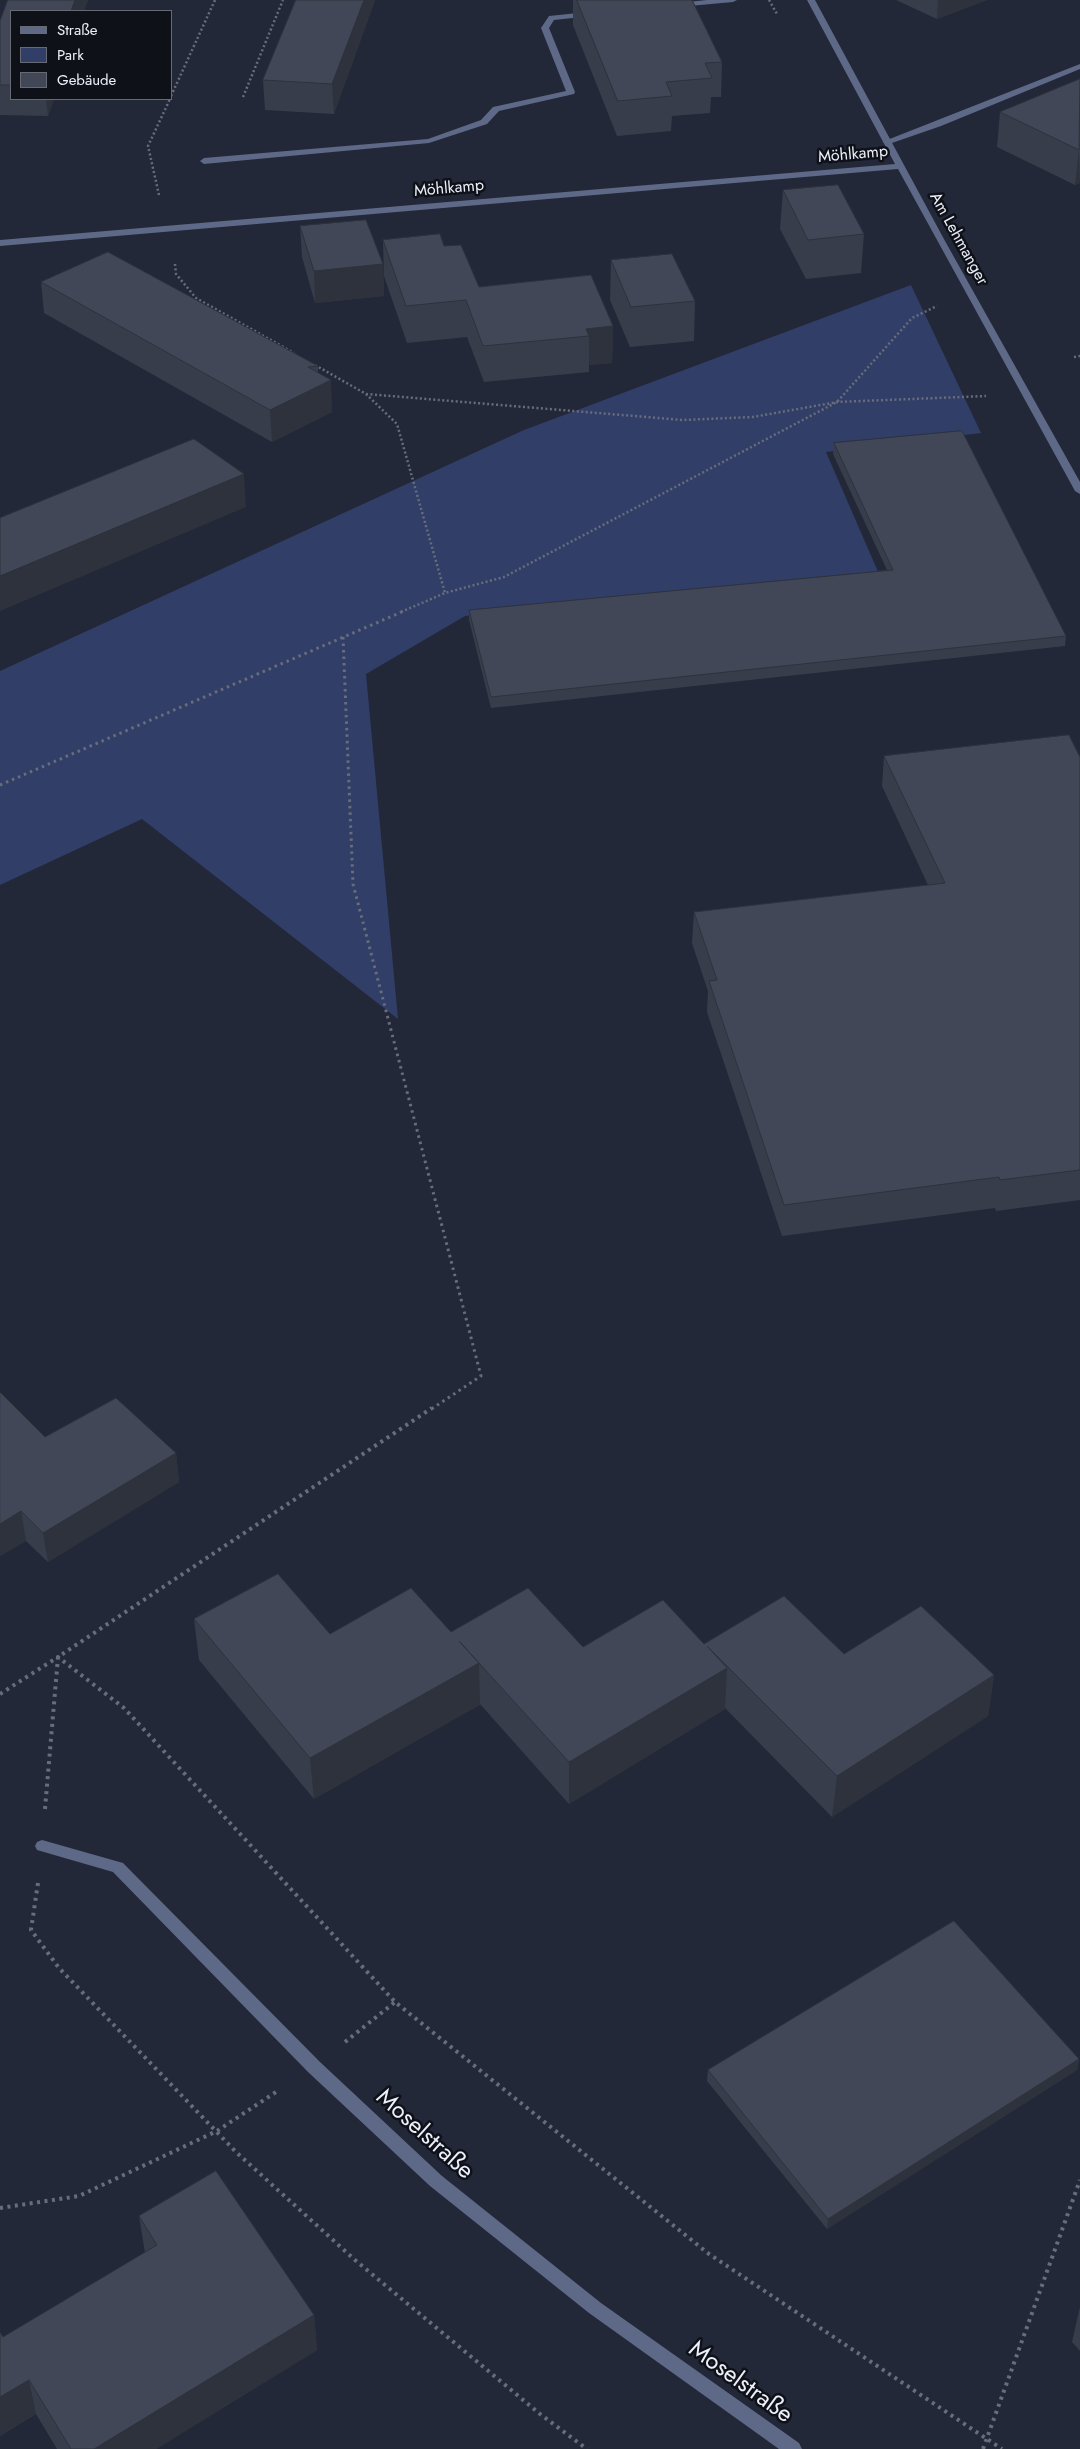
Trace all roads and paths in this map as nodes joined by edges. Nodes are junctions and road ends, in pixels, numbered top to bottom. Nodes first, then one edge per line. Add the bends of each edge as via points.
1 (215, 0) edge
2 (283, 0) edge
3 (733, 0) edge
4 (769, 0) edge
5 (811, 0) edge
6 (666, 7) edge
7 (599, 13) edge
8 (778, 18) dead end
9 (1080, 66) edge
10 (172, 95) edge
11 (243, 97) dead end
12 (170, 100) edge
13 (886, 142) junction
14 (204, 161) dead end
15 (901, 166) junction
16 (169, 229) junction
17 (0, 243) edge
18 (969, 290) junction
19 (298, 356) edge
20 (1080, 356) edge
21 (1074, 357) dead end
22 (315, 365) edge
23 (366, 394) junction
24 (1026, 395) junction
25 (836, 402) junction
26 (1080, 491) edge
27 (445, 593) junction
28 (343, 637) junction
29 (0, 784) edge
30 (58, 1657) junction
31 (0, 1694) edge
32 (42, 1846) junction
33 (395, 2002) junction
34 (314, 2067) junction
35 (217, 2131) junction
36 (1080, 2180) edge
37 (0, 2208) edge
38 (986, 2440) junction
39 (587, 2449) edge
40 (792, 2449) edge
41 (983, 2449) edge
42 (1002, 2449) edge

1 - 10 path
2 - 11 path
3 - 6 street
4 - 8 path
5 - 13 street, Am Lehmanger
7 - 14 street via 552,18 545,28 571,92 496,109 484,122 429,141
9 - 13 street
12 - 16 path via 148,146
13 - 15 street, Am Lehmanger
15 - 16 street, Möhlkamp
15 - 18 street, Am Lehmanger
16 - 17 street, Möhlkamp
16 - 19 path via 176,274 196,298
18 - 24 street, Am Lehmanger
18 - 25 path via 912,318
20 - 21 path
22 - 23 path
23 - 25 path via 683,420 753,417
23 - 27 path via 397,424
24 - 25 path
24 - 26 street, Am Lehmanger
25 - 27 path via 504,577
27 - 28 path
28 - 29 path
28 - 30 path via 353,884 481,1376
30 - 31 path
30 - 32 path
30 - 33 path via 124,1708
32 - 34 street, Moselstraße via 118,1868
32 - 35 path via 31,1930 59,1968
33 - 34 path
33 - 38 path via 709,2254
34 - 35 path
34 - 40 street, Moselstraße via 436,2181 588,2302
35 - 37 path via 79,2196
35 - 39 path via 355,2260 540,2414
36 - 38 path
38 - 41 path
38 - 42 path

